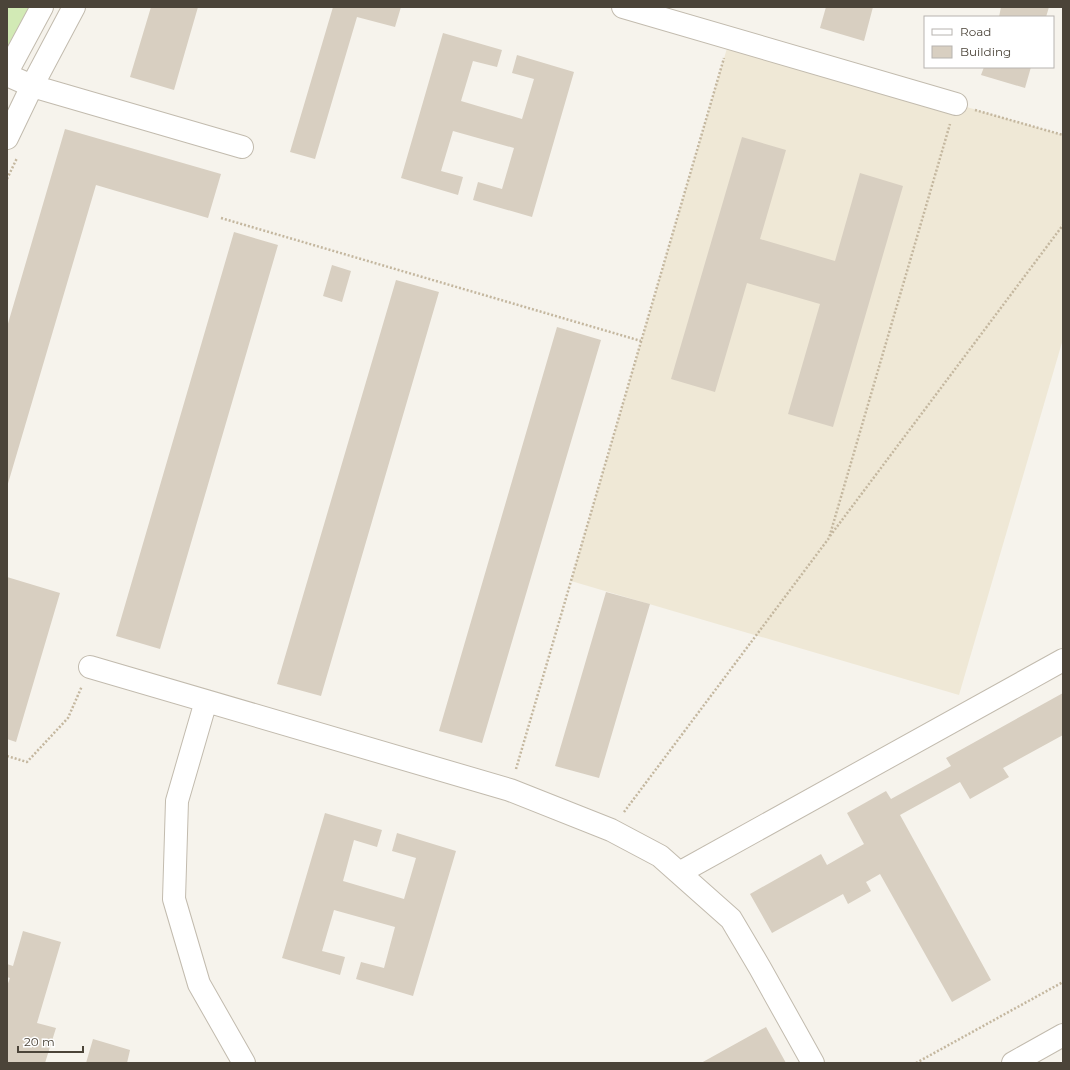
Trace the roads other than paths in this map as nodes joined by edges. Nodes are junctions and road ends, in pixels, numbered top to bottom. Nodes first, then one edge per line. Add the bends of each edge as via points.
1 (42, 7) edge
2 (74, 7) edge
3 (623, 7) edge
4 (7, 73) edge
5 (32, 86) junction
6 (956, 104) road end
7 (7, 138) edge
8 (242, 147) dead end
9 (1063, 660) edge
10 (90, 668) road end
11 (206, 701) junction
12 (679, 873) junction
13 (1063, 1035) edge
14 (244, 1063) edge
15 (813, 1063) edge
16 (1013, 1063) edge

1 - 4 street
2 - 5 street
3 - 6 street
4 - 5 street
5 - 7 street
5 - 8 street
9 - 12 street
10 - 11 street
11 - 12 street via 510,790 611,830 660,856
11 - 14 street via 177,801 174,899 199,984
12 - 15 street via 731,919
13 - 16 street

